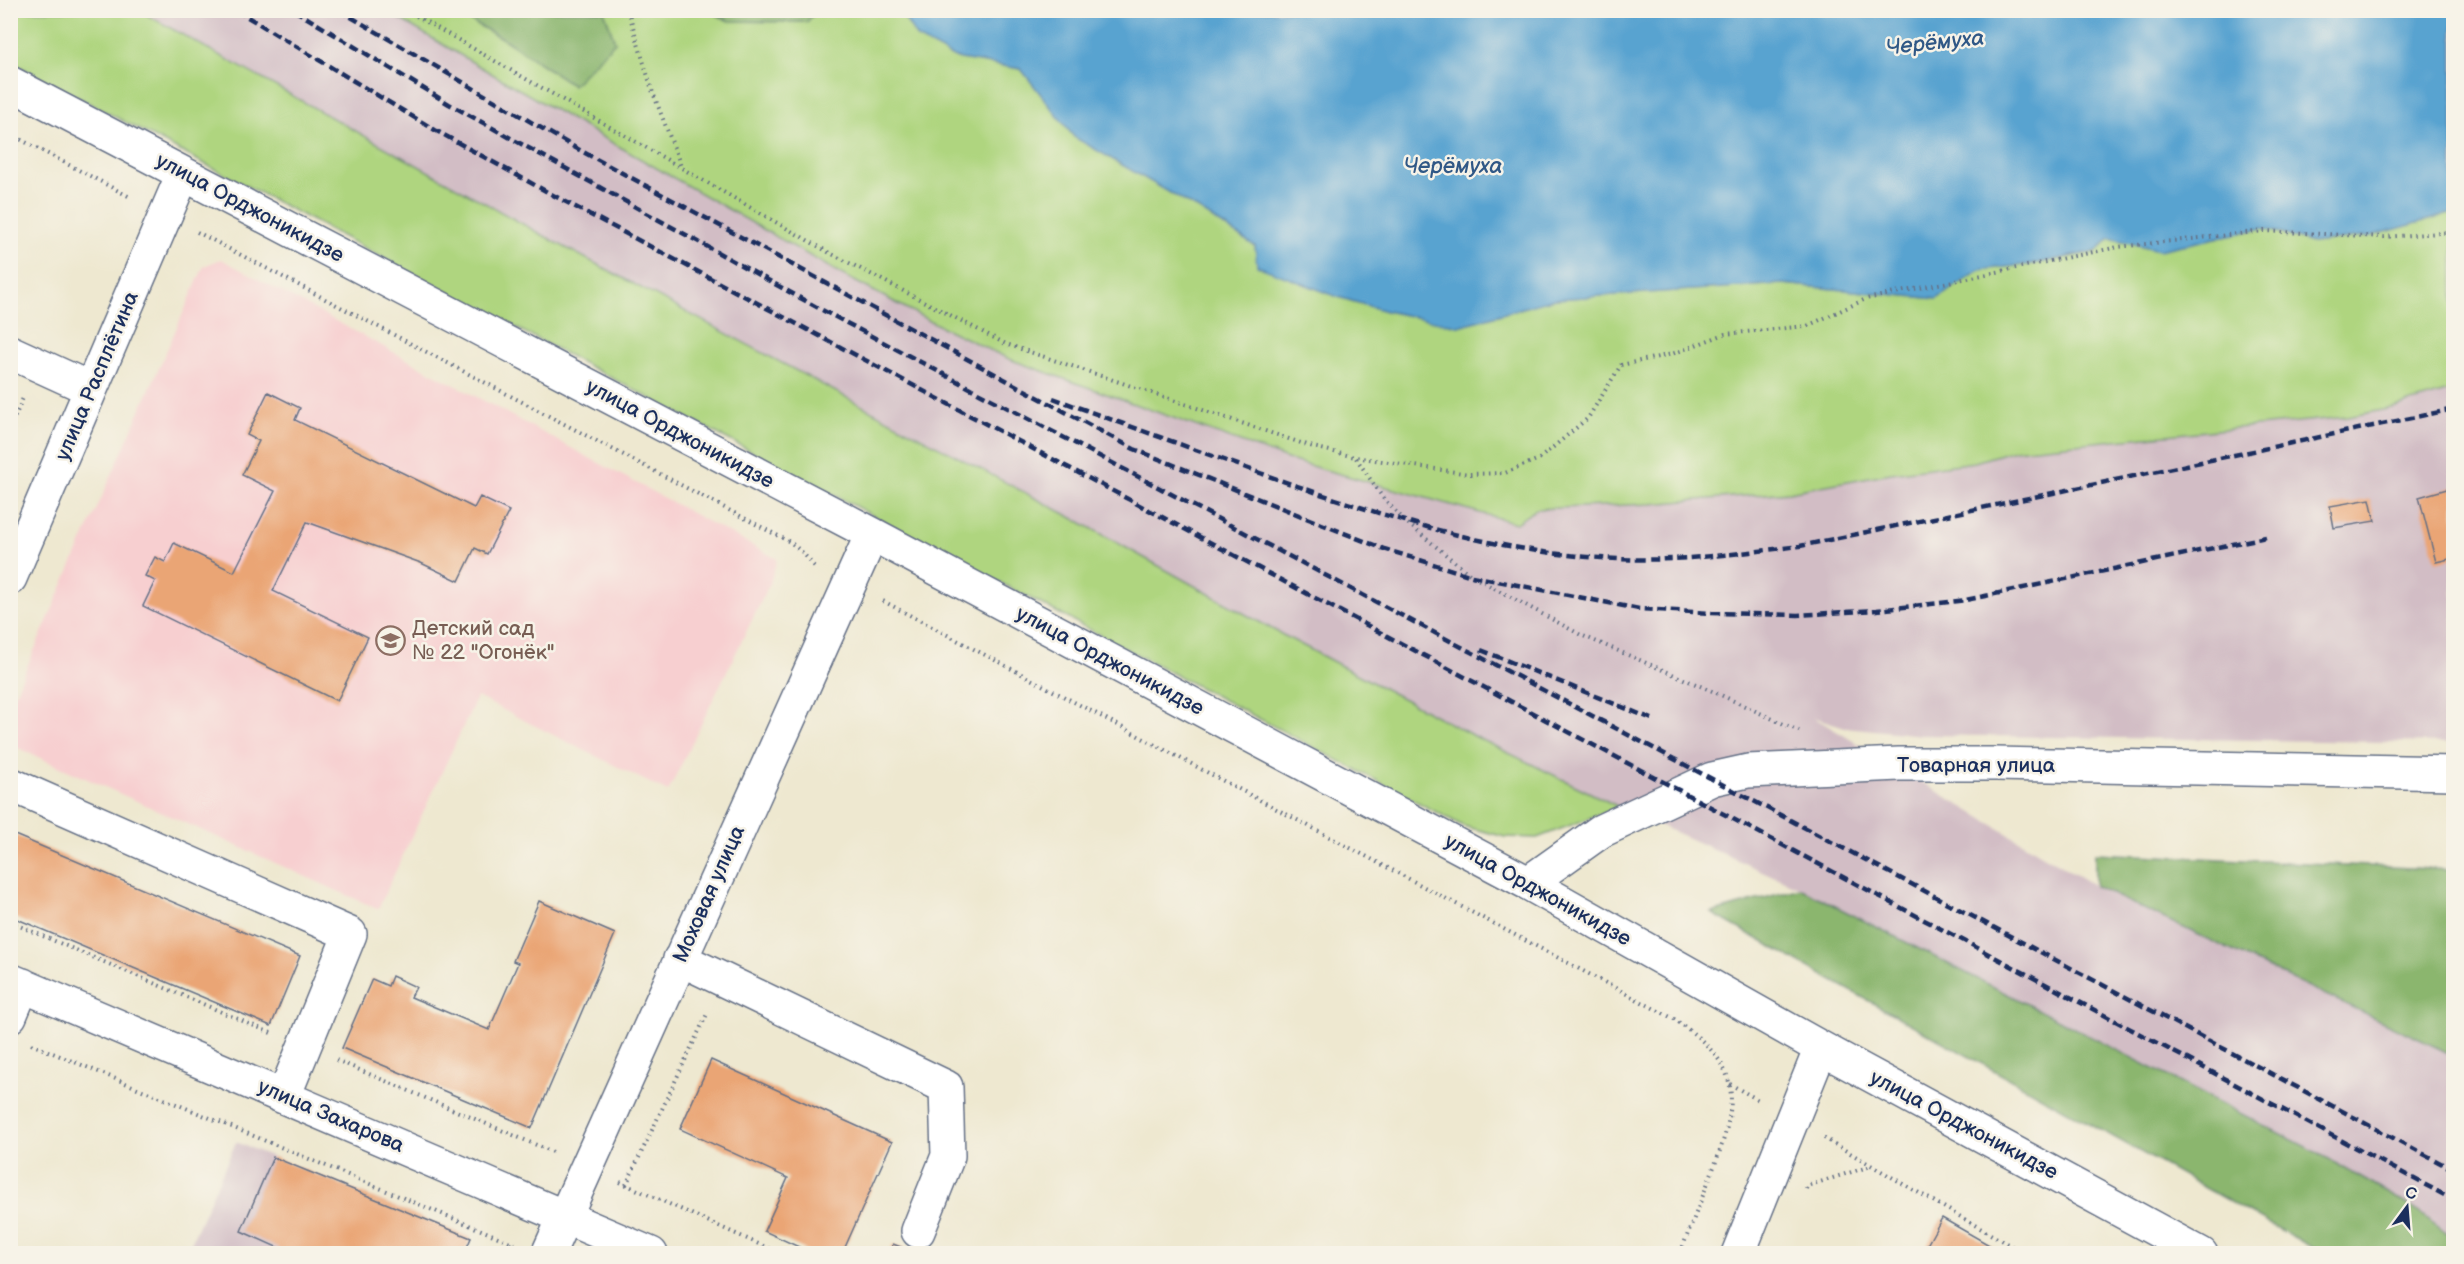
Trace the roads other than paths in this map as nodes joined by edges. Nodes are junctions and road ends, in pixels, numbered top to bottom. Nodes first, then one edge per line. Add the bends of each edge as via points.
1 (10, 83) edge
2 (183, 174) junction
3 (10, 352) edge
4 (92, 389) junction
5 (872, 534) junction
6 (10, 578) edge
7 (2454, 773) edge
8 (10, 784) edge
9 (1528, 883) junction
10 (680, 959) junction
11 (17, 983) edge
12 (16, 1028) edge
13 (1821, 1048) junction
14 (284, 1096) junction
15 (564, 1215) junction
16 (918, 1231) dead end
17 (533, 1250) edge
18 (651, 1254) edge
19 (1738, 1254) edge
20 (2201, 1254) edge

1 - 2 street, улица Орджоникидзе
2 - 4 street, улица Расплётина
2 - 5 street, улица Орджоникидзе
3 - 4 street
4 - 6 street, улица Расплётина
5 - 9 street, улица Орджоникидзе
5 - 10 street, Моховая улица
7 - 9 street, Товарная улица via 1996,764 1748,771 1712,779 1602,831
8 - 14 street via 350,934
9 - 13 street, улица Орджоникидзе
10 - 15 street, Моховая улица
10 - 16 street via 946,1087 948,1156
11 - 12 street
11 - 14 street, улица Захарова
13 - 19 street
13 - 20 street, улица Орджоникидзе
14 - 15 street, улица Захарова
15 - 17 street, Моховая улица
15 - 18 street, улица Захарова

